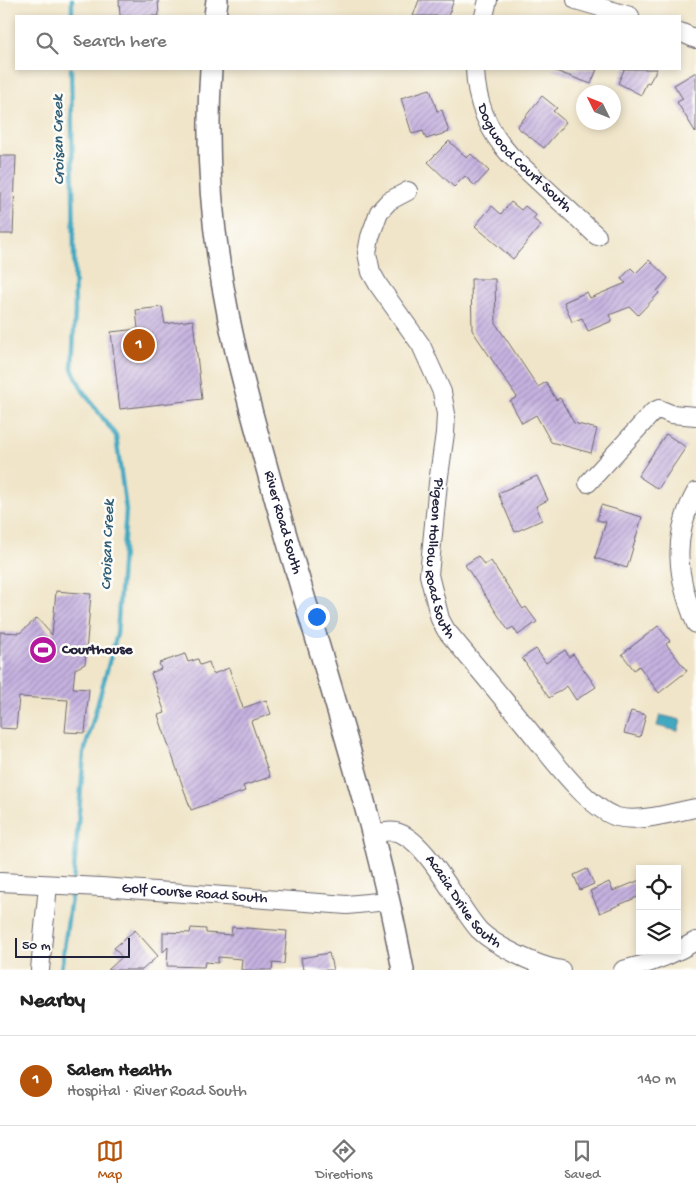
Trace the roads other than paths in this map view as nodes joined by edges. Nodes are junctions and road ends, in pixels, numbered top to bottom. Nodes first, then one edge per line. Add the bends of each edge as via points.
1 (217, 0) edge
2 (488, 0) edge
3 (576, 0) edge
4 (215, 15) edge
5 (484, 15) edge
6 (627, 15) edge
7 (681, 32) edge
8 (696, 39) edge
9 (211, 70) edge
10 (475, 70) edge
11 (408, 191) dead end
12 (597, 236) dead end
13 (696, 416) edge
14 (588, 483) dead end
15 (696, 492) edge
16 (696, 624) edge
17 (696, 808) edge
18 (373, 834) junction
19 (0, 882) edge
20 (48, 885) junction
21 (388, 901) junction
22 (696, 941) edge
23 (40, 970) edge
24 (403, 970) edge
25 (561, 970) edge
26 (623, 970) edge

1 - 4 main road
2 - 5 street
3 - 6 street
7 - 8 street
9 - 18 main road, River Road South via 210,182 229,319 273,491
10 - 12 street, Dogwood Court South via 478,97 498,142
11 - 17 street, Pigeon Hollow Road South via 389,201 379,212 367,253 371,272 422,345 442,392 445,433 429,575 440,619 554,760 601,809 618,817 636,818
13 - 14 street via 671,414 659,409 654,412
15 - 16 street via 684,519 679,555 682,586
18 - 21 main road, River Road South
18 - 25 street, Acacia Drive South via 396,832 411,840 423,851 469,918 487,937 524,957
19 - 20 street, Golf Course Road South
20 - 21 street, Golf Course Road South via 347,905
20 - 23 street
21 - 24 main road, River Road South
22 - 26 street via 650,964

